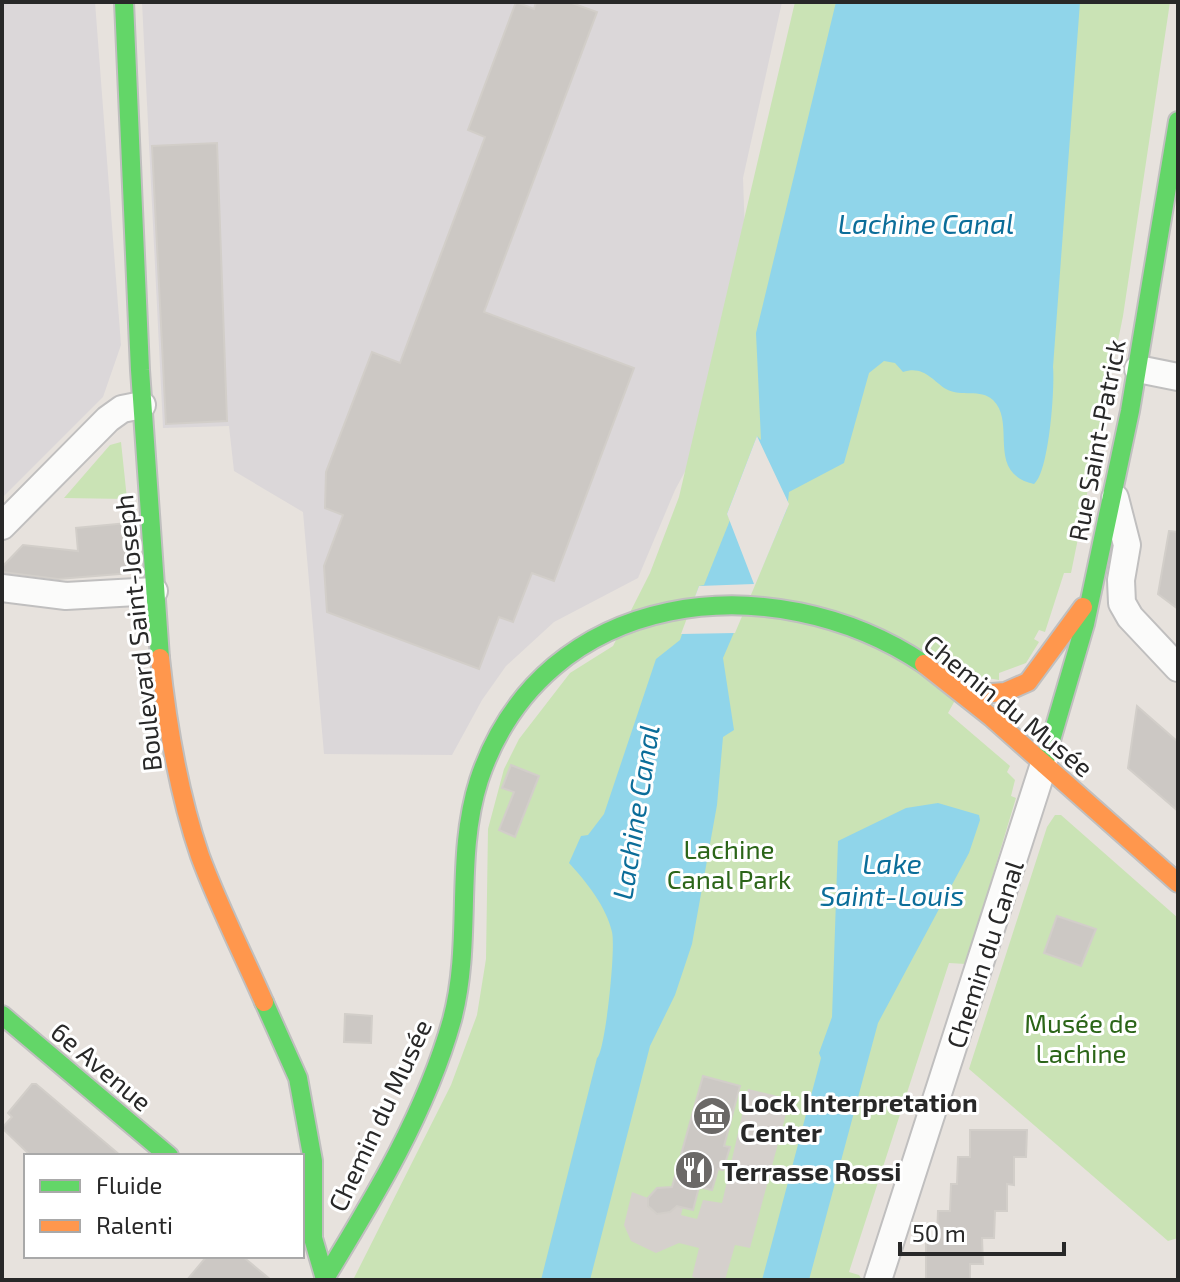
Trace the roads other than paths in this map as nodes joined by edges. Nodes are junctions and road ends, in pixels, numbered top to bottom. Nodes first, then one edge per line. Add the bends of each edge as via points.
1 (124, 2) edge
2 (1178, 121) edge
3 (1138, 369) junction
4 (1178, 377) edge
5 (142, 405) junction
6 (1113, 491) junction
7 (2, 526) edge
8 (2, 588) edge
9 (154, 591) junction
10 (1091, 596) junction
11 (1178, 668) edge
12 (964, 695) junction
13 (1044, 764) junction
14 (1178, 883) edge
15 (2, 1015) edge
16 (167, 1154) edge
17 (304, 1266) dead end
18 (324, 1279) edge
19 (878, 1280) edge

1 - 5 street, Boulevard Saint-Joseph
2 - 3 street, Rue Saint-Patrick
3 - 4 street
3 - 6 street, Rue Saint-Patrick
5 - 7 street via 108,419
5 - 9 street, Boulevard Saint-Joseph
6 - 10 street, Rue Saint-Patrick
6 - 11 street via 1127,545 1122,603
8 - 9 street via 66,596
9 - 18 street, Boulevard Saint-Joseph via 168,717 188,822 302,1090 314,1176 313,1238
10 - 12 street via 1034,677 1010,691
10 - 13 street, Rue Saint-Patrick
12 - 13 street, Chemin du Musée
12 - 18 street, Chemin du Musée via 873,636 805,614 746,606 690,607 631,621 575,651 528,694 480,778 468,827 462,960 445,1043 372,1198
13 - 14 street, Chemin du Musée
13 - 19 street, Chemin du Canal
15 - 16 street, 6e Avenue
17 - 18 street

